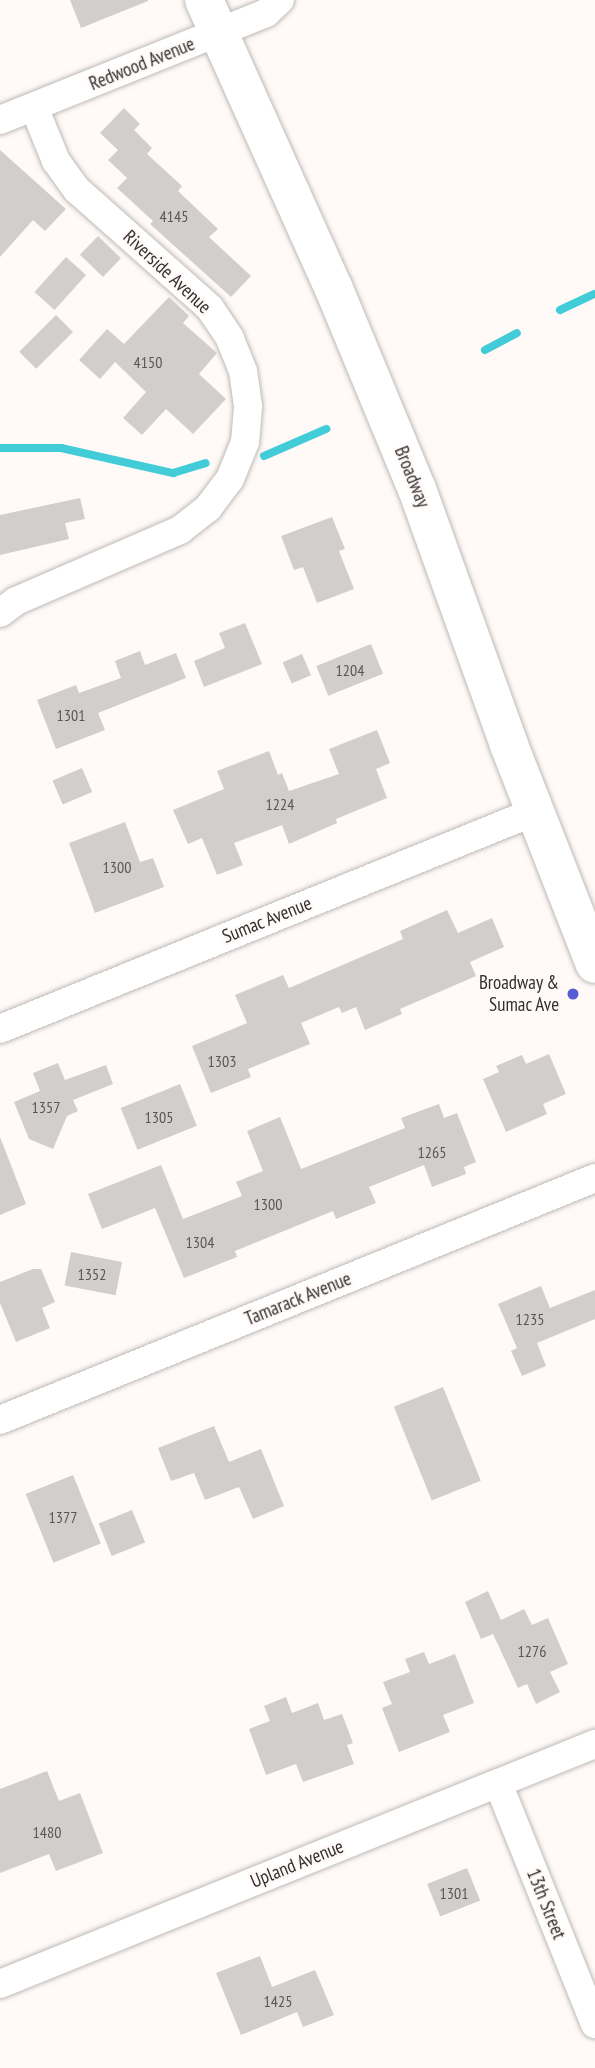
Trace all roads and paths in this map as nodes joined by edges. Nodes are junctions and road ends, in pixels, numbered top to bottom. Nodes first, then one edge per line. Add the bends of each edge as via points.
1 (280, 0) edge
2 (212, 17) edge
3 (34, 107) junction
4 (0, 120) edge
5 (0, 613) edge
6 (534, 812) junction
7 (595, 964) edge
8 (0, 1029) edge
9 (595, 1178) edge
10 (0, 1420) edge
11 (595, 1744) edge
12 (498, 1783) junction
13 (0, 1984) edge
14 (595, 2024) edge

1 - 2 street, Redwood Avenue via 266,13
2 - 3 street, Redwood Avenue
2 - 6 main road, Broadway via 334,289 417,489
3 - 4 street, Redwood Avenue
3 - 5 street, Riverside Avenue via 56,161 77,190 209,309 230,338 248,406 230,479 208,508 180,530 16,601
6 - 7 main road, Broadway
6 - 8 street, Sumac Avenue
9 - 10 street, Tamarack Avenue
11 - 12 street, Upland Avenue
12 - 13 street, Upland Avenue
12 - 14 street, 13th Street

